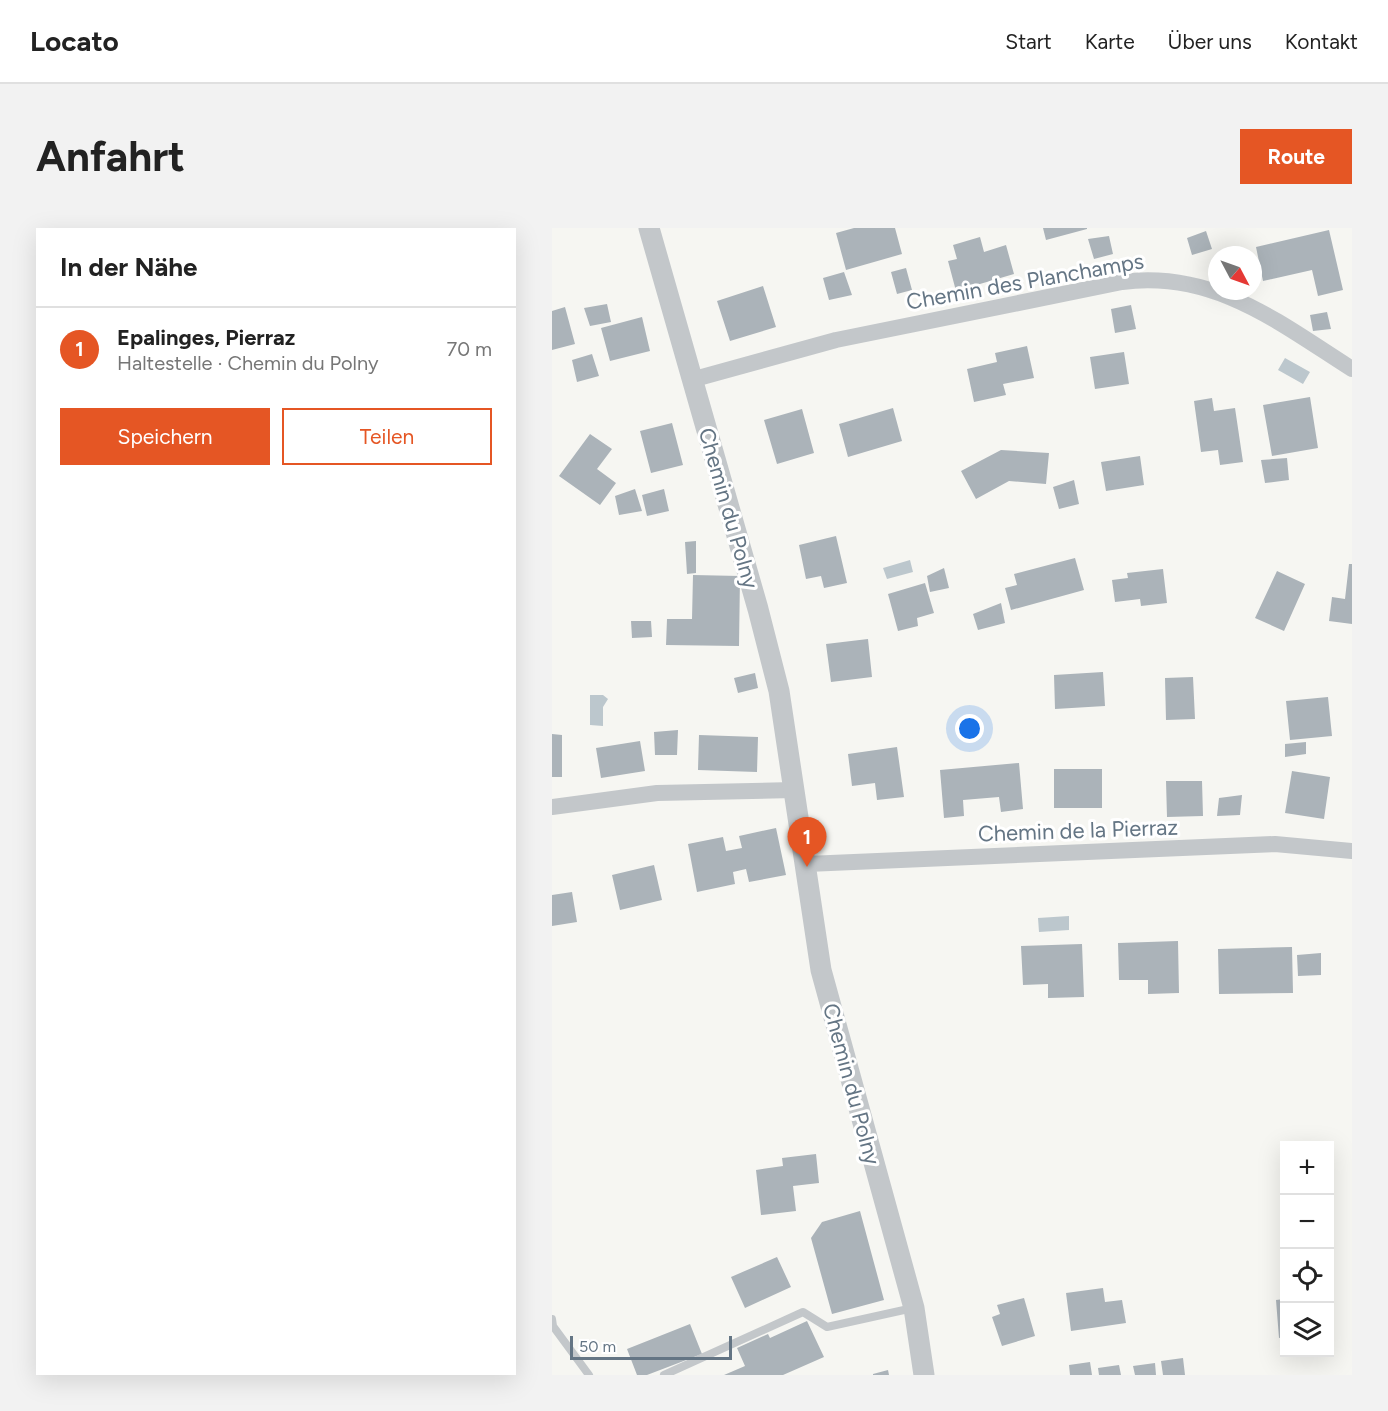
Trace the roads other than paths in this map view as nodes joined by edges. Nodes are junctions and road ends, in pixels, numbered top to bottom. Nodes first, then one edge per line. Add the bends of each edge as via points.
1 (649, 228) edge
2 (1352, 369) edge
3 (691, 380) junction
4 (795, 790) junction
5 (552, 807) edge
6 (1352, 851) edge
7 (807, 864) junction
8 (914, 1308) junction
9 (552, 1318) edge
10 (589, 1375) edge
11 (664, 1375) edge
12 (924, 1375) edge

1 - 3 street, Chemin du Polny
2 - 3 street, Chemin des Planchamps via 1249,305 1203,286 1154,279 836,339
3 - 4 street, Chemin du Polny via 779,691
4 - 5 street via 657,793
4 - 7 street, Chemin du Polny
6 - 7 street, Chemin de la Pierraz via 1275,844
7 - 8 street, Chemin du Polny via 821,970
8 - 11 lane via 827,1327 803,1312
8 - 12 street, Chemin du Polny
9 - 10 lane via 553,1326

